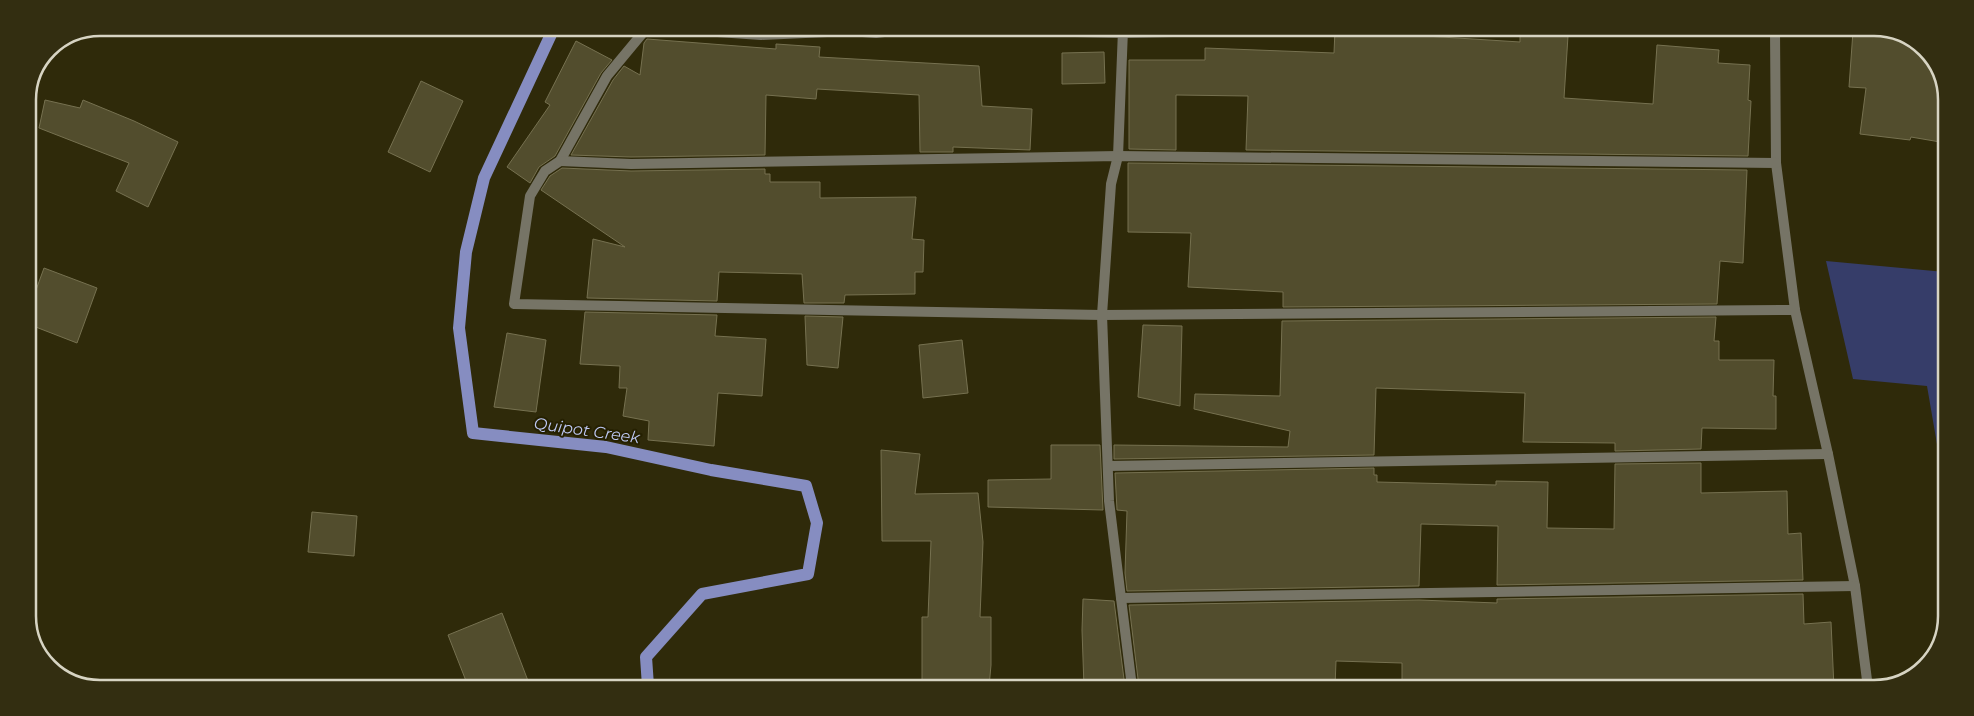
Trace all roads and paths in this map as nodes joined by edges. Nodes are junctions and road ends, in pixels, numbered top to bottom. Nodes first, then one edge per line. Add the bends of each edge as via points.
1 (640, 36) edge
2 (1123, 36) edge
3 (1775, 36) edge
4 (1118, 156) junction
5 (560, 162) junction
6 (1776, 164) junction
7 (1795, 310) junction
8 (1102, 314) junction
9 (1828, 454) junction
10 (1108, 466) junction
11 (1855, 586) junction
12 (1120, 598) junction
13 (1131, 680) edge
14 (1867, 680) edge

1 - 5 street via 607,76
2 - 4 street
3 - 6 street
4 - 5 street via 631,164
4 - 6 street
4 - 8 street via 1111,184
5 - 8 street via 545,171 530,196 514,304
6 - 7 street
7 - 8 street
7 - 9 street
8 - 10 street
9 - 10 street
9 - 11 street
10 - 12 street
11 - 12 street
11 - 14 street
12 - 13 street

